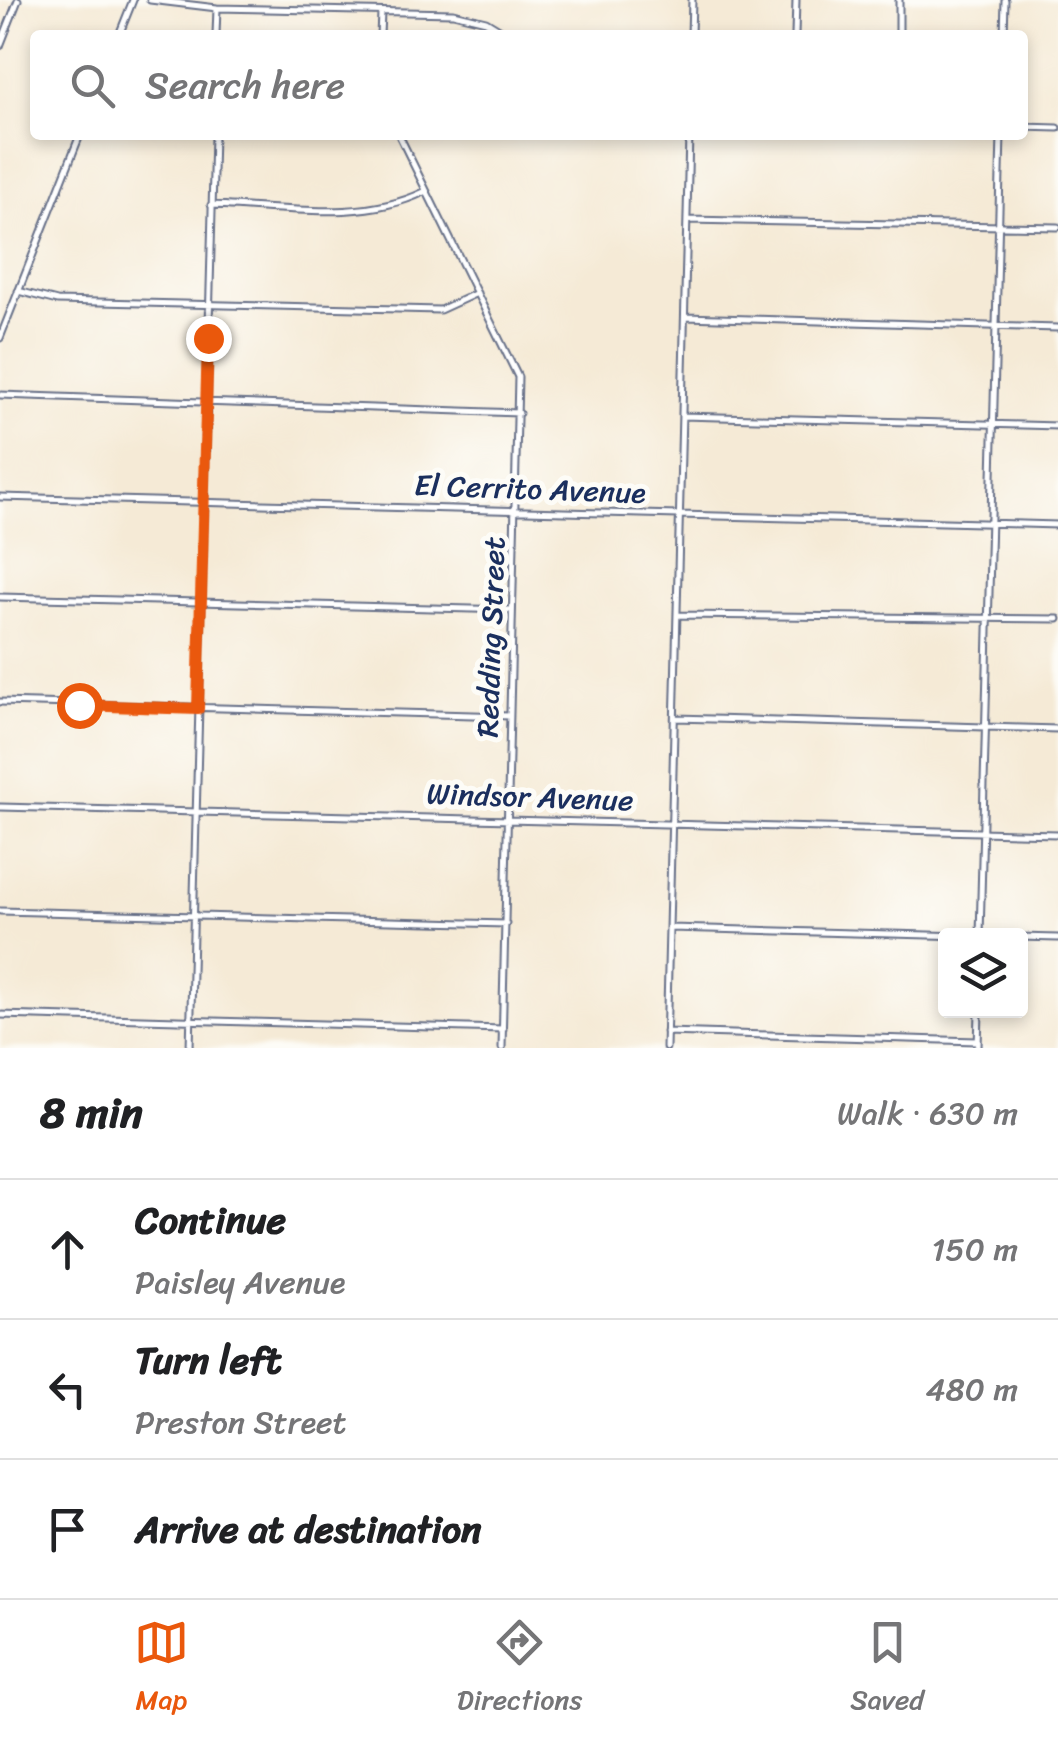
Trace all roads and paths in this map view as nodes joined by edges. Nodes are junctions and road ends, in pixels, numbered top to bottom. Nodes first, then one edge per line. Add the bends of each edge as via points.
1 (18, 0) edge
2 (133, 0) edge
3 (150, 0) edge
4 (692, 0) edge
5 (796, 0) edge
6 (900, 0) edge
7 (1005, 0) edge
8 (217, 8) junction
9 (381, 12) junction
10 (121, 30) edge
11 (216, 30) edge
12 (380, 30) edge
13 (501, 30) edge
14 (691, 30) edge
15 (795, 30) edge
16 (898, 30) edge
17 (1004, 30) edge
18 (0, 46) edge
19 (1028, 127) edge
20 (1058, 128) edge
21 (78, 140) edge
22 (214, 140) edge
23 (401, 140) edge
24 (689, 140) edge
25 (1001, 140) edge
26 (424, 192) junction
27 (211, 205) junction
28 (688, 220) junction
29 (999, 226) junction
30 (1058, 227) edge
31 (18, 291) junction
32 (477, 293) junction
33 (208, 304) junction
34 (685, 317) junction
35 (996, 327) junction
36 (1058, 328) edge
37 (0, 338) edge
38 (0, 395) edge
39 (206, 404) junction
40 (519, 413) junction
41 (682, 416) junction
42 (995, 424) junction
43 (1058, 426) edge
44 (0, 497) edge
45 (202, 502) junction
46 (517, 510) junction
47 (679, 517) junction
48 (993, 524) junction
49 (1058, 525) edge
50 (0, 597) edge
51 (200, 604) junction
52 (512, 610) junction
53 (676, 615) junction
54 (989, 617) junction
55 (1058, 618) edge
56 (0, 702) edge
57 (198, 709) junction
58 (510, 716) junction
59 (676, 718) junction
60 (987, 728) junction
61 (1058, 729) edge
62 (0, 806) edge
63 (196, 810) junction
64 (509, 818) junction
65 (673, 824) junction
66 (984, 832) junction
67 (1058, 834) edge
68 (0, 911) edge
69 (194, 916) junction
70 (506, 924) junction
71 (668, 928) junction
72 (980, 928) edge
73 (938, 935) edge
74 (1028, 937) edge
75 (1058, 938) edge
76 (0, 1015) edge
77 (979, 1018) edge
78 (190, 1020) junction
79 (503, 1029) junction
80 (666, 1032) junction
81 (978, 1045) edge
82 (190, 1048) edge
83 (502, 1048) edge
84 (666, 1048) edge

1 - 18 street
2 - 10 street
3 - 8 street
4 - 14 street
5 - 15 street
6 - 16 street
7 - 17 street
8 - 9 street
8 - 11 street
9 - 12 street
9 - 13 street via 453,13
19 - 20 street
21 - 31 street
22 - 27 street
23 - 26 street, Redding Street
24 - 28 street
25 - 29 street
26 - 27 street via 395,206 360,210
26 - 32 street, Redding Street
27 - 33 street
28 - 29 street
28 - 34 street
29 - 30 street
29 - 35 street
31 - 33 street via 57,301
31 - 37 street
32 - 33 street via 440,310
32 - 40 street, Redding Street via 518,377
33 - 39 street
34 - 35 street
34 - 41 street
35 - 36 street
35 - 42 street
38 - 39 street
39 - 40 street
39 - 45 street
40 - 46 street, Redding Street
41 - 42 street
41 - 47 street
42 - 43 street
42 - 48 street
44 - 45 street, El Cerrito Avenue
45 - 46 street, El Cerrito Avenue
45 - 51 street
46 - 47 street, El Cerrito Avenue
46 - 52 street, Redding Street
47 - 48 street, El Cerrito Avenue
47 - 53 street
48 - 49 street, El Cerrito Avenue
48 - 54 street
50 - 51 street
51 - 52 street
51 - 57 street
52 - 58 street, Redding Street
53 - 54 street
53 - 59 street
54 - 55 street
54 - 60 street
56 - 57 street
57 - 58 street
57 - 63 street
58 - 64 street, Redding Street
59 - 60 street
59 - 65 street
60 - 61 street
60 - 66 street
62 - 63 street, Windsor Avenue
63 - 64 street, Windsor Avenue
63 - 69 street
64 - 65 street, Windsor Avenue
64 - 70 street, Redding Street
65 - 66 street, Windsor Avenue
65 - 71 street
66 - 67 street, Windsor Avenue
66 - 72 street
68 - 69 street
69 - 70 street
69 - 78 street
70 - 79 street, Redding Street
71 - 73 street
71 - 80 street
74 - 75 street
76 - 78 street
77 - 81 street
78 - 79 street
78 - 82 street
79 - 83 street, Redding Street
80 - 81 street
80 - 84 street

